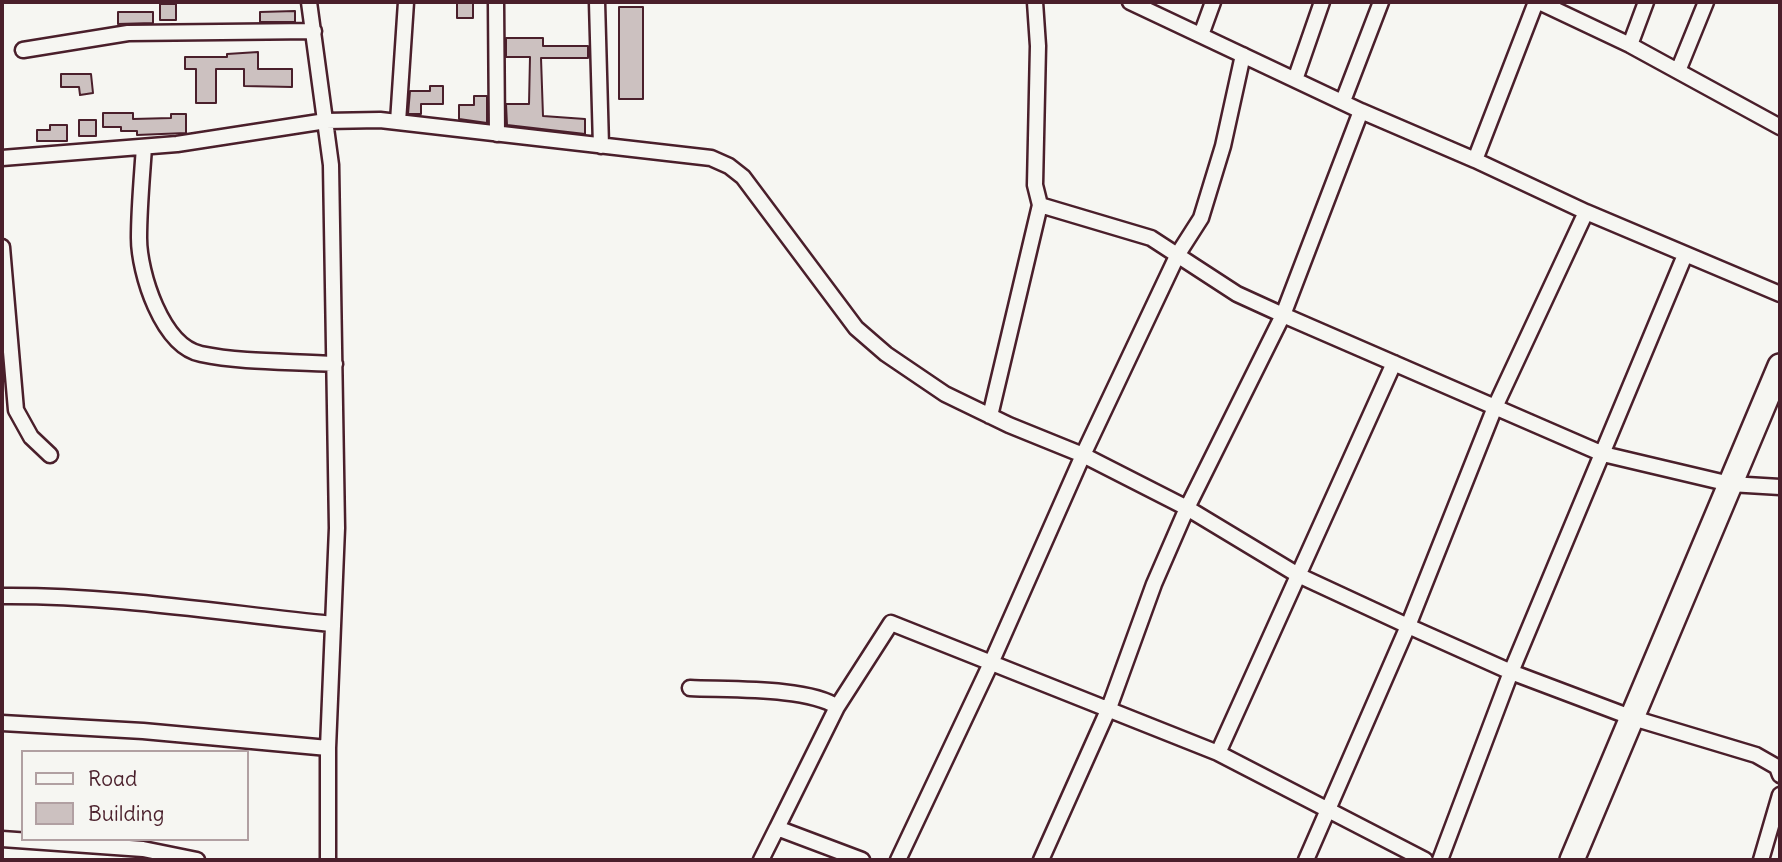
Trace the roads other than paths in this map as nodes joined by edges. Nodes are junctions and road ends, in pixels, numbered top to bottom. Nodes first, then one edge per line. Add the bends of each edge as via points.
1 (309, 2) edge
2 (406, 2) edge
3 (496, 2) edge
4 (597, 2) edge
5 (1035, 2) edge
6 (1130, 2) edge
7 (1213, 2) edge
8 (1322, 2) edge
9 (1381, 2) edge
10 (1538, 2) edge
11 (1647, 2) edge
12 (1706, 2) edge
13 (314, 31) junction
14 (1201, 35) junction
15 (1630, 45) junction
16 (23, 50) dead end
17 (1243, 55) junction
18 (1678, 71) junction
19 (1296, 77) junction
20 (1343, 101) junction
21 (1361, 111) junction
22 (326, 121) junction
23 (398, 122) junction
24 (1780, 127) edge
25 (497, 134) junction
26 (601, 146) junction
27 (144, 147) junction
28 (2, 158) edge
29 (1475, 160) junction
30 (1040, 205) junction
31 (1586, 212) junction
32 (2, 247) edge
33 (1178, 254) junction
34 (1685, 255) junction
35 (1780, 294) edge
36 (1283, 316) junction
37 (1394, 363) junction
38 (335, 364) junction
39 (1780, 366) edge
40 (1495, 407) junction
41 (990, 416) junction
42 (1083, 454) junction
43 (1603, 454) junction
44 (50, 456) dead end
45 (1730, 484) junction
46 (1780, 487) edge
47 (1187, 508) junction
48 (1298, 575) junction
49 (2, 596) edge
50 (332, 624) junction
51 (1408, 626) junction
52 (992, 661) junction
53 (1511, 672) junction
54 (690, 688) dead end
55 (837, 707) junction
56 (1109, 708) junction
57 (1633, 718) junction
58 (2, 723) edge
59 (328, 748) junction
60 (1218, 753) junction
61 (1780, 775) edge
62 (1780, 795) edge
63 (1329, 808) junction
64 (777, 828) junction
65 (2, 839) edge
66 (21, 840) edge
67 (30, 841) edge
68 (1774, 842) edge
69 (197, 860) edge
70 (328, 860) edge
71 (761, 860) edge
72 (862, 860) edge
73 (898, 860) edge
74 (1041, 860) edge
75 (1306, 860) edge
76 (1425, 860) edge
77 (1440, 860) edge
78 (1572, 860) edge
79 (1761, 860) edge

1 - 13 street
2 - 23 street
3 - 25 street
4 - 26 street
5 - 30 street via 1035,185
6 - 14 street
7 - 14 street
8 - 19 street
9 - 20 street
10 - 15 street
10 - 29 street
11 - 15 street
12 - 18 street
13 - 16 street via 128,33
13 - 22 street
14 - 17 street
15 - 18 street
17 - 19 street
17 - 33 street via 1209,197
18 - 24 street
19 - 20 street
20 - 21 street
21 - 29 street
21 - 36 street
22 - 23 street
22 - 27 street
22 - 38 street
23 - 25 street
25 - 26 street
26 - 41 street via 710,158 729,166 743,177 856,328 945,394
27 - 28 street
27 - 38 street via 139,241 146,280 161,319 175,339 200,354
29 - 31 street
30 - 33 street via 1117,225
30 - 41 street
31 - 34 street
31 - 40 street
32 - 44 street via 16,410 31,437
33 - 36 street via 1237,293
33 - 42 street
34 - 35 street
34 - 43 street
36 - 37 street
36 - 47 street
37 - 40 street
37 - 48 street
38 - 50 street via 337,528
39 - 45 main road
40 - 43 street
40 - 51 street
41 - 42 street
42 - 47 street
42 - 52 street
43 - 45 street
43 - 53 street
45 - 46 street
45 - 57 main road
47 - 48 street
47 - 56 street
48 - 51 street
48 - 60 street
49 - 50 street via 130,601
50 - 59 street
51 - 53 street
51 - 63 street
52 - 55 street via 891,623
52 - 56 street
52 - 73 street
53 - 57 street
53 - 77 street
54 - 55 street via 804,695
55 - 64 street
56 - 60 street
56 - 74 street
57 - 61 street via 1756,755 1777,767
57 - 78 main road
58 - 59 street
59 - 70 street
60 - 63 street
62 - 68 street
63 - 75 street
63 - 76 street
64 - 71 street
64 - 72 street
65 - 66 street
67 - 69 street via 143,849
68 - 79 street

